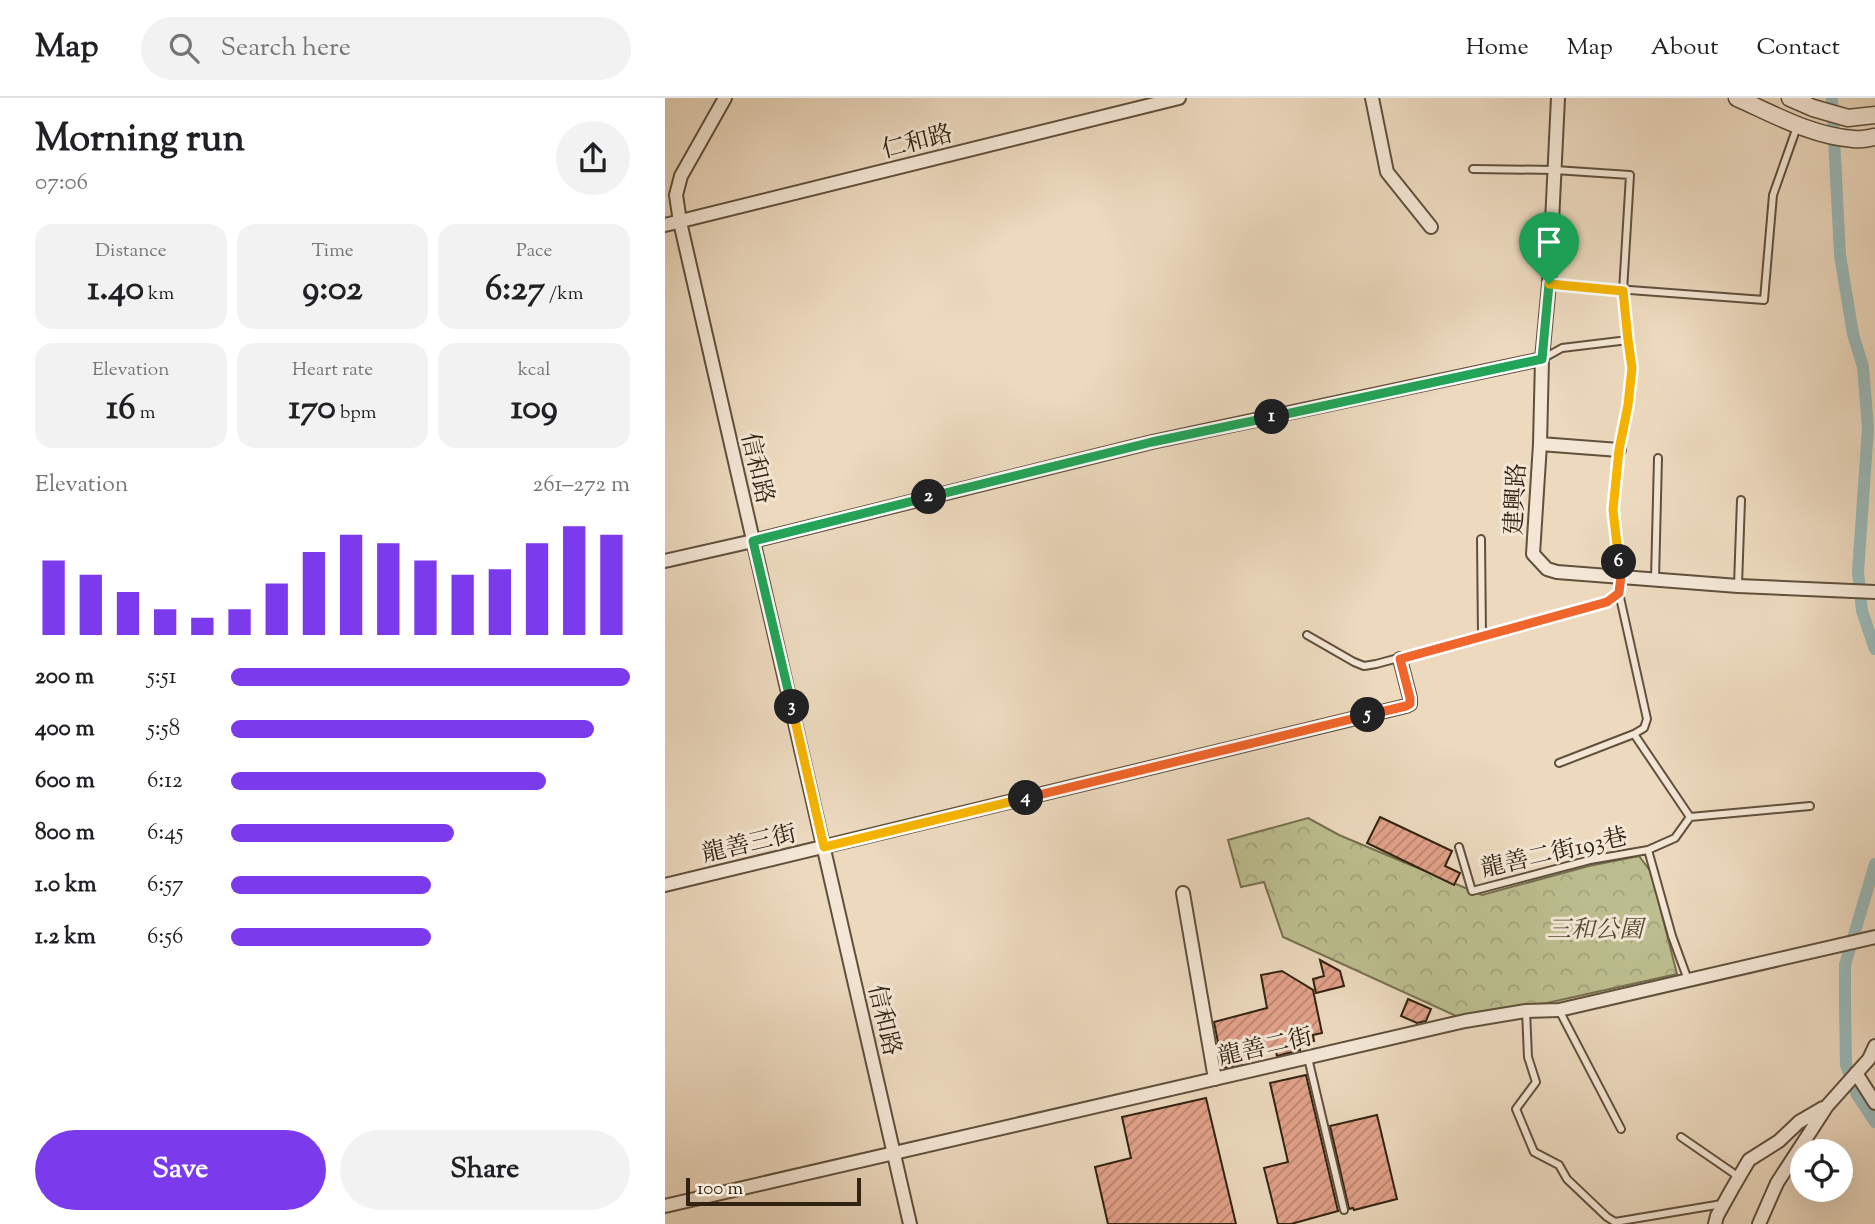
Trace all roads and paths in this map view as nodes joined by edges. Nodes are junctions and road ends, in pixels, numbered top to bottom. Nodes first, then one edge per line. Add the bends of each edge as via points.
1 (725, 98) edge
2 (1179, 98) edge
3 (1372, 98) edge
4 (1558, 98) edge
5 (1737, 98) edge
6 (1790, 98) edge
7 (1875, 115) edge
8 (1798, 125) junction
9 (1875, 138) edge
10 (1473, 169) dead end
11 (1555, 170) junction
12 (680, 222) junction
13 (665, 225) edge
14 (1431, 227) dead end
15 (1549, 284) junction
16 (1623, 291) junction
17 (1628, 340) junction
18 (1542, 359) junction
19 (1540, 444) junction
20 (1619, 450) junction
21 (1658, 458) dead end
22 (1741, 500) dead end
23 (1481, 539) dead end
24 (753, 541) junction
25 (665, 561) edge
26 (1621, 576) junction
27 (1655, 579) junction
28 (1738, 586) junction
29 (1619, 593) junction
30 (1875, 593) edge
31 (1307, 635) dead end
32 (1482, 636) junction
33 (1400, 659) junction
34 (1634, 734) junction
35 (1559, 763) dead end
36 (1810, 806) dead end
37 (1690, 817) junction
38 (824, 847) junction
39 (1459, 847) dead end
40 (1648, 850) junction
41 (665, 884) edge
42 (1182, 893) dead end
43 (1875, 937) edge
44 (1688, 980) junction
45 (1559, 1010) junction
46 (1526, 1011) junction
47 (1875, 1046) edge
48 (1308, 1058) junction
49 (1853, 1077) junction
50 (1215, 1079) junction
51 (1875, 1103) edge
52 (1827, 1107) junction
53 (1621, 1129) dead end
54 (1681, 1137) dead end
55 (894, 1153) junction
56 (1739, 1177) junction
57 (1724, 1204) junction
58 (665, 1206) edge
59 (1344, 1210) dead end
60 (910, 1224) edge
61 (1715, 1224) edge
62 (1759, 1224) edge

1 - 12 street, 信和路 via 681,176 676,195
2 - 12 street, 仁和路
3 - 14 street via 1387,172
4 - 11 street, 建興路
5 - 8 street
6 - 7 street via 1848,118
8 - 9 street via 1836,137
8 - 16 lane via 1773,195 1764,300
10 - 11 lane
11 - 15 street, 建興路
11 - 16 lane via 1630,175
12 - 13 street, 仁和路
12 - 24 street, 信和路
15 - 16 lane
15 - 18 street, 建興路
16 - 17 lane
17 - 18 lane via 1563,348
17 - 20 lane via 1632,368
18 - 19 street, 建興路
18 - 24 street via 1152,442
19 - 20 street
19 - 26 street, 建興路 via 1533,554 1546,569 1557,572
20 - 26 lane via 1613,510
21 - 27 lane
22 - 28 lane
23 - 32 lane
24 - 25 street
24 - 38 street, 信和路
26 - 27 street, 建興路
26 - 29 lane
27 - 28 street, 建興路
28 - 30 street, 建興路
29 - 32 lane via 1607,602
29 - 34 lane via 1647,719 1644,728
31 - 33 lane via 1364,666
32 - 33 lane
33 - 38 street, 龍善三街 via 1410,698 1406,706
34 - 35 lane
34 - 37 lane
36 - 37 lane
37 - 40 lane, 龍善二街193巷 via 1675,838
38 - 41 street, 龍善三街
38 - 55 street, 信和路
39 - 40 lane, 龍善二街193巷 via 1472,891
40 - 44 lane, 龍善二街193巷
42 - 50 street
43 - 44 street, 龍善二街
44 - 45 street, 龍善二街
45 - 46 street, 龍善二街
45 - 53 lane
46 - 48 street, 龍善二街
46 - 57 lane via 1528,1057 1536,1082 1517,1109 1534,1152 1559,1165 1567,1179 1615,1222
47 - 49 street
48 - 50 street, 龍善二街
48 - 59 lane
49 - 51 street
49 - 52 street
50 - 55 street, 龍善二街
52 - 56 street via 1749,1160
52 - 62 street via 1777,1183
54 - 56 lane
55 - 58 street, 龍善二街
55 - 60 street, 信和路
56 - 57 street
57 - 61 street

